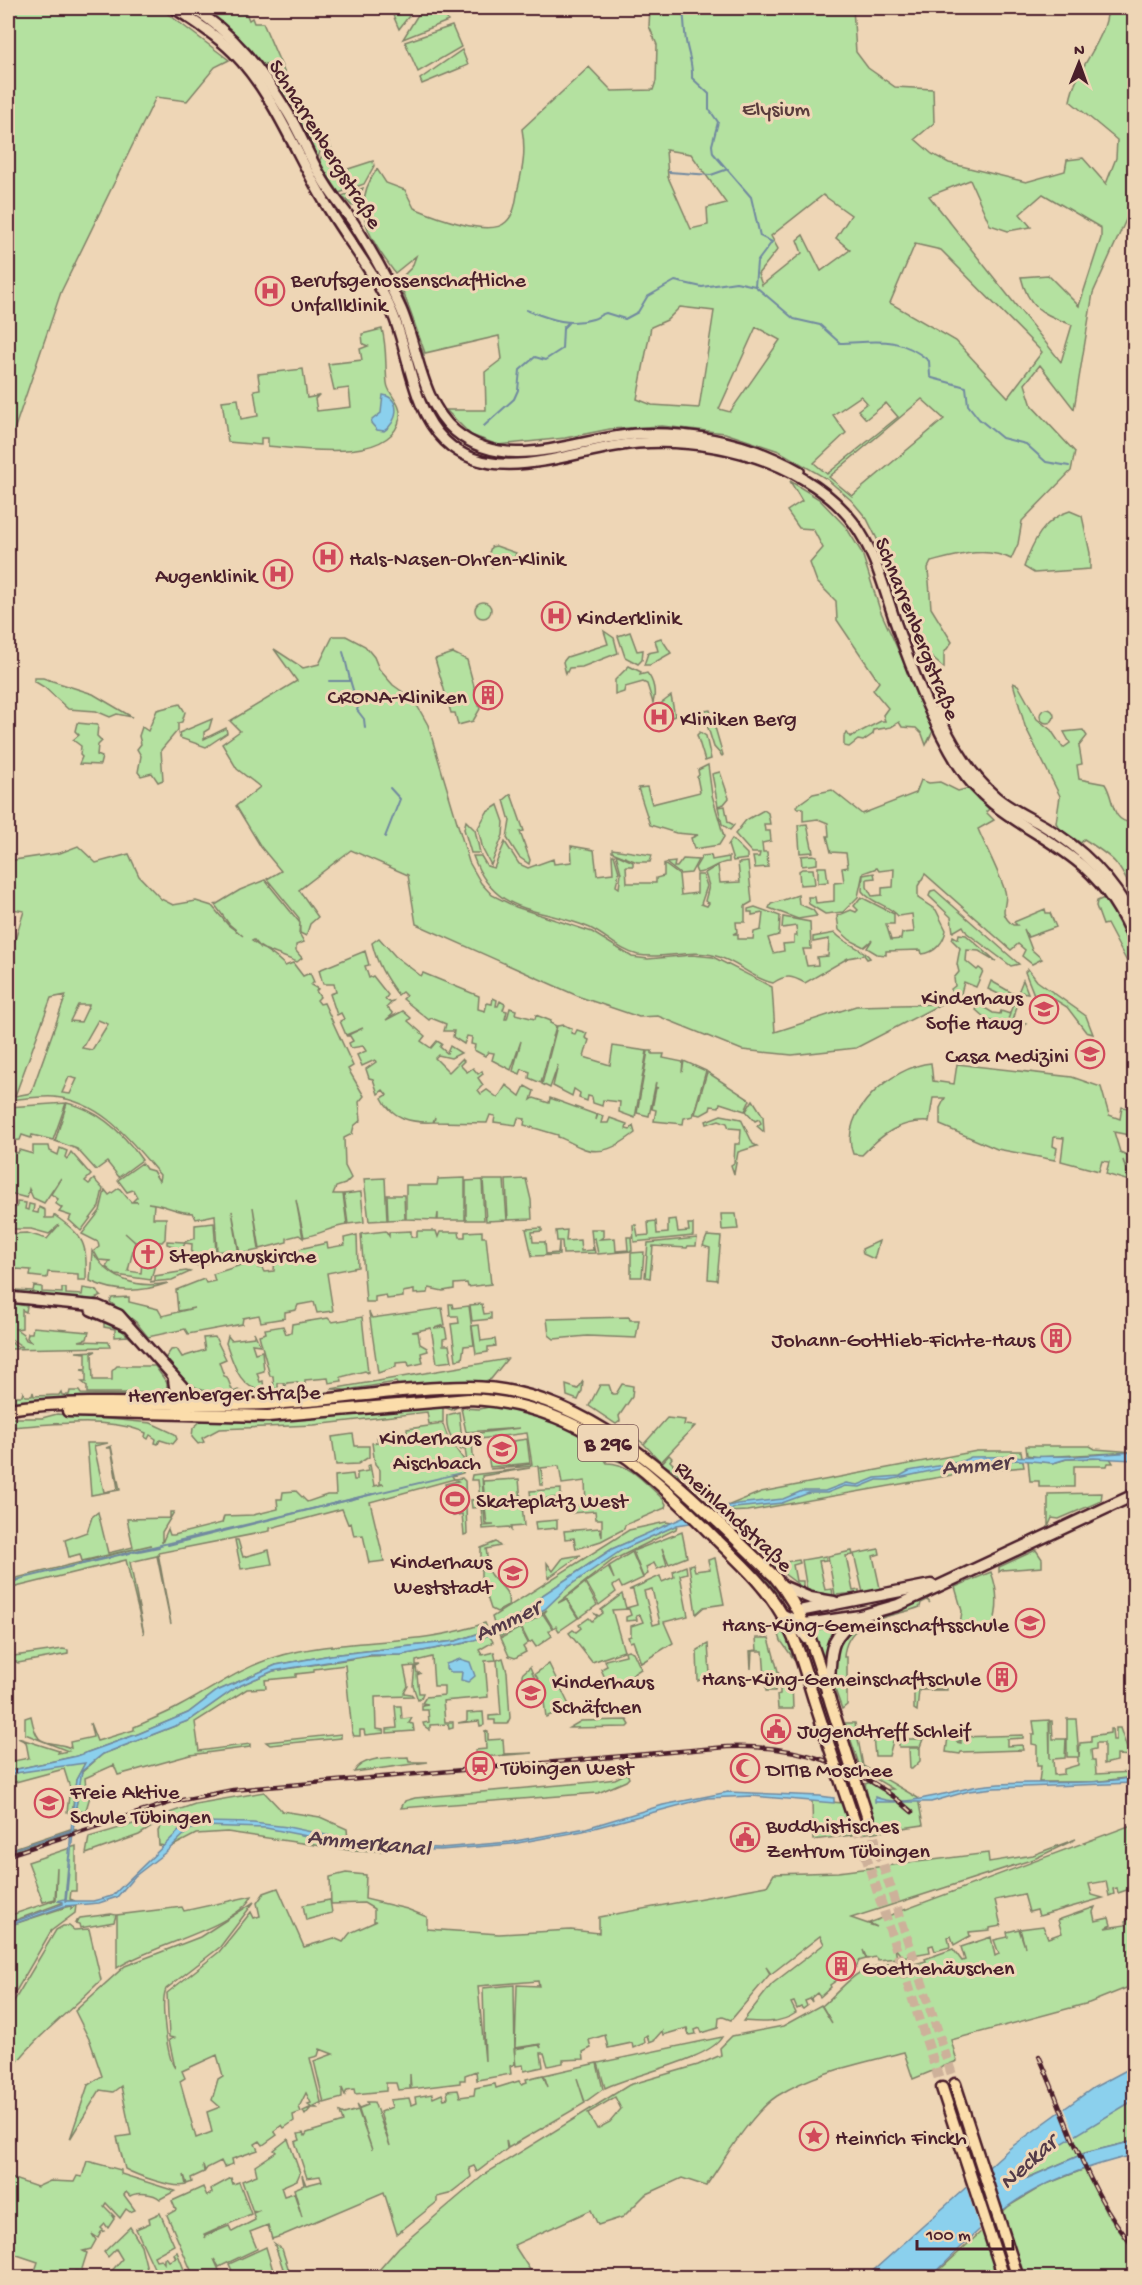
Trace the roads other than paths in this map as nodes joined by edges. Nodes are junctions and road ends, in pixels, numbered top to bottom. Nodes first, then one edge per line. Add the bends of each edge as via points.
1 (174, 8) edge
2 (192, 8) edge
3 (365, 266) junction
4 (391, 286) junction
5 (1134, 920) edge
6 (1134, 941) edge
7 (8, 1298) edge
8 (173, 1376) junction
9 (182, 1386) junction
10 (504, 1390) joint
11 (209, 1404) junction
12 (513, 1404) joint
13 (8, 1409) edge
14 (181, 1409) junction
15 (1134, 1495) edge
16 (943, 1583) junction
17 (782, 1586) junction
18 (846, 1603) junction
19 (799, 1611) junction
20 (782, 1614) junction
21 (860, 1616) junction
22 (796, 1624) junction
23 (829, 1698) junction
24 (869, 1822) tunnel mouth
25 (856, 1826) tunnel mouth
26 (955, 2084) tunnel mouth
27 (942, 2088) tunnel mouth
28 (1019, 2275) edge
29 (1004, 2277) edge

1 - 3 street, Schnarrenbergstraße via 232,52 254,77
2 - 4 street, Schnarrenbergstraße via 223,29 257,67
3 - 4 street, Schnarrenbergstraße via 379,281
3 - 6 street, Schnarrenbergstraße via 385,297 398,328 424,412 444,440 460,451 515,466 614,445 694,443 743,453 772,464 832,500 864,538 914,675 962,772 993,806 1084,867 1106,889
4 - 5 street, Schnarrenbergstraße via 436,407 454,430 475,444 494,451 525,453 625,435 710,438 775,458 835,496 858,521 875,549 930,697 961,756 998,799 1095,864 1114,884
7 - 8 street via 66,1304 104,1314 132,1330
8 - 9 street
8 - 14 street
9 - 11 street
9 - 14 street
10 - 11 main road, Herrenberger Straße / B 296 via 442,1388 297,1403
10 - 17 main road, Rheinlandstraße / B 296 via 548,1400 598,1425 649,1462
11 - 14 main road, Herrenberger Straße / B 296
12 - 14 main road, Herrenberger Straße / B 296 via 482,1399 440,1400 277,1415
12 - 20 main road, Rheinlandstraße / B 296 via 554,1415 602,1439 635,1463 754,1576
13 - 14 main road, Herrenberger Straße / B 296
15 - 16 main road
16 - 18 main road
16 - 21 main road via 904,1603
17 - 18 main road, B 296 via 817,1600
17 - 19 main road, Rheinlandstraße / B 296
18 - 19 main road
19 - 20 street
19 - 22 main road, Rheinlandstraße / B 296
20 - 22 main road, Rheinlandstraße / B 296
21 - 22 main road
21 - 23 main road, B 296 via 834,1640 829,1656
22 - 23 main road, Rheinlandstraße / B 296 via 814,1647
22 - 25 main road, Rheinlandstraße / B 296, bridge via 816,1706
23 - 24 main road, Rheinlandstraße / B 296, bridge
26 - 28 main road
27 - 29 main road

